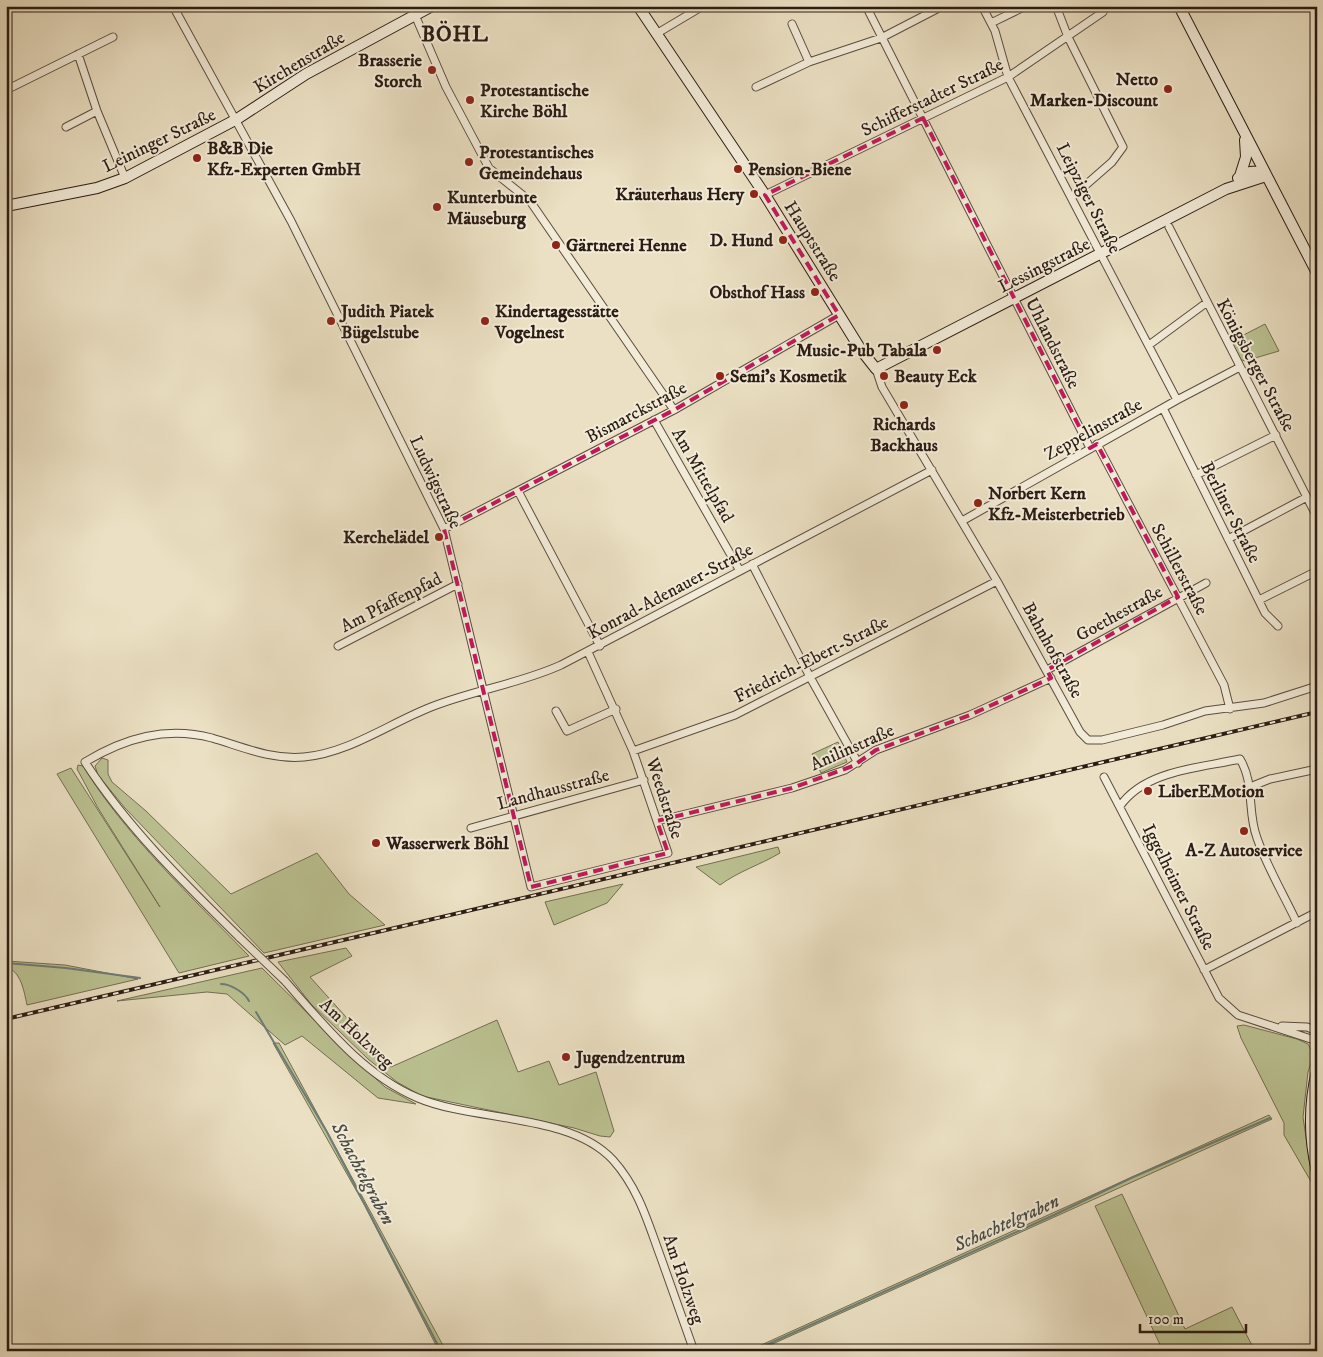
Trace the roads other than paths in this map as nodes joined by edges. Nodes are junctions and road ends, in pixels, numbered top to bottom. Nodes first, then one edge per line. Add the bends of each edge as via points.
1 (173, 6) edge
2 (432, 6) edge
3 (638, 6) edge
4 (703, 6) edge
5 (866, 6) edge
6 (982, 6) edge
7 (1026, 6) edge
8 (1056, 6) edge
9 (1179, 6) edge
10 (937, 9) dead end
11 (1103, 12) dead end
12 (415, 15) junction
13 (991, 23) junction
14 (792, 24) dead end
15 (656, 34) junction
16 (113, 37) dead end
17 (1068, 37) junction
18 (881, 38) junction
19 (78, 54) junction
20 (809, 62) junction
21 (1008, 77) junction
22 (756, 87) dead end
23 (6, 90) edge
24 (97, 111) junction
25 (923, 118) junction
26 (237, 120) junction
27 (66, 127) dead end
28 (1245, 134) junction
29 (1265, 173) junction
30 (1240, 176) junction
31 (125, 178) junction
32 (1226, 189) junction
33 (765, 195) junction
34 (1072, 197) junction
35 (6, 206) edge
36 (1169, 227) dead end
37 (1100, 254) junction
38 (1317, 273) edge
39 (1014, 299) junction
40 (1206, 303) junction
41 (839, 315) junction
42 (1149, 345) junction
43 (1240, 367) junction
44 (876, 369) junction
45 (1177, 400) junction
46 (1163, 408) junction
47 (674, 410) junction
48 (654, 420) junction
49 (1276, 435) junction
50 (1098, 444) junction
51 (1090, 448) junction
52 (932, 470) junction
53 (1196, 475) junction
54 (518, 492) junction
55 (1307, 497) junction
56 (1317, 517) edge
57 (962, 520) junction
58 (444, 529) junction
59 (1228, 539) junction
60 (752, 564) junction
61 (740, 571) junction
62 (1317, 571) edge
63 (997, 581) junction
64 (1206, 583) dead end
65 (458, 584) junction
66 (1178, 597) junction
67 (1259, 600) junction
68 (1278, 626) dead end
69 (338, 646) dead end
70 (600, 646) junction
71 (588, 652) junction
72 (1047, 670) junction
73 (810, 677) junction
74 (1051, 678) junction
75 (1317, 686) edge
76 (482, 692) junction
77 (616, 709) junction
78 (1230, 709) junction
79 (556, 711) dead end
80 (633, 750) junction
81 (85, 762) joint
82 (858, 763) junction
83 (1317, 769) edge
84 (1104, 777) dead end
85 (644, 780) junction
86 (1250, 787) junction
87 (1120, 806) junction
88 (514, 815) junction
89 (657, 821) junction
90 (471, 828) dead end
91 (531, 887) joint
92 (1317, 912) edge
93 (1297, 923) junction
94 (1204, 970) junction
95 (1274, 1025) junction
96 (1317, 1026) edge
97 (1306, 1027) junction
98 (1317, 1032) edge
99 (1317, 1041) edge
100 (1317, 1071) edge
101 (1317, 1171) edge
102 (694, 1351) edge

1 - 26 street, Ludwigstraße
2 - 12 street, Kirchenstraße
3 - 15 street, Hauptstraße
4 - 15 street
5 - 18 street, Uhlandstraße
6 - 13 street, Leipziger Straße
7 - 13 street
8 - 17 street
9 - 28 street
10 - 18 street
11 - 17 street, Schifferstadter Straße
12 - 26 street, Kirchenstraße via 306,74
12 - 47 street via 446,87 489,168 530,201
13 - 21 street, Leipziger Straße
14 - 20 street
15 - 33 street, Hauptstraße
16 - 19 street
17 - 21 street, Schifferstadter Straße
17 - 34 street via 1123,147 1112,162
18 - 20 street
18 - 25 street, Uhlandstraße
19 - 23 street
19 - 24 street
20 - 22 street
21 - 25 street, Schifferstadter Straße
21 - 34 street, Leipziger Straße
24 - 27 street
24 - 31 street
25 - 33 street, Schifferstadter Straße
25 - 39 street, Uhlandstraße
26 - 31 street, Leininger Straße
26 - 58 street, Ludwigstraße via 291,221
28 - 29 street
28 - 30 street via 1246,157
29 - 30 street
29 - 32 street, Lessingstraße
29 - 38 street
30 - 32 street, Lessingstraße
31 - 35 street, Leininger Straße via 97,188
32 - 37 street, Lessingstraße
33 - 41 street, Hauptstraße
34 - 37 street, Leipziger Straße
36 - 40 street, Königsberger Straße
37 - 39 street, Lessingstraße
37 - 42 street, Leipziger Straße
39 - 44 street, Lessingstraße
39 - 51 street, Uhlandstraße
40 - 42 street
40 - 43 street, Königsberger Straße
41 - 44 street, Hauptstraße
41 - 47 street, Bismarckstraße
42 - 45 street, Leipziger Straße
43 - 45 street, Zeppelinstraße
43 - 49 street, Königsberger Straße
44 - 52 street, Bahnhofstraße via 882,386
45 - 46 street, Zeppelinstraße
46 - 50 street, Zeppelinstraße
46 - 53 street, Berliner Straße
47 - 48 street, Bismarckstraße
48 - 54 street, Bismarckstraße
48 - 61 street, Am Mittelpfad
49 - 53 street
49 - 55 street, Königsberger Straße
50 - 51 street, Zeppelinstraße
50 - 66 street, Schillerstraße
51 - 57 street, Zeppelinstraße
52 - 57 street, Bahnhofstraße
52 - 60 street, Konrad-Adenauer-Straße
53 - 59 street, Berliner Straße
54 - 58 street, Bismarckstraße
54 - 70 street
55 - 56 street, Königsberger Straße
55 - 59 street
57 - 63 street, Bahnhofstraße
58 - 65 street, Ludwigstraße
59 - 67 street, Berliner Straße
60 - 61 street, Konrad-Adenauer-Straße
60 - 73 street
61 - 70 street, Konrad-Adenauer-Straße
62 - 67 street
63 - 72 street, Bahnhofstraße
63 - 73 street, Friedrich-Ebert-Straße
64 - 66 street, Goethestraße
65 - 69 street, Am Pfaffenpfad
65 - 76 street, Ludwigstraße
66 - 72 street, Goethestraße
66 - 78 street, Schillerstraße via 1224,685
67 - 68 street, Berliner Straße via 1269,620
70 - 71 street, Konrad-Adenauer-Straße
71 - 76 street, Konrad-Adenauer-Straße via 534,677
71 - 77 street, Weedstraße
72 - 74 street, Bahnhofstraße
73 - 80 street, Friedrich-Ebert-Straße via 735,715
73 - 82 street
74 - 78 street, Bahnhofstraße via 1080,732 1088,740 1169,724 1198,713
74 - 82 street, Anilinstraße via 970,715 883,747
75 - 78 street, Bahnhofstraße
76 - 81 street, Konrad-Adenauer-Straße via 444,702 344,746 305,757 264,754 196,735 169,733 130,740
76 - 88 street, Ludwigstraße
77 - 79 street via 567,730
77 - 80 street, Weedstraße
80 - 85 street, Weedstraße
81 - 102 street, Am Holzweg, bridge via 140,834 195,894 364,1063 391,1084 437,1105 571,1134 612,1158 639,1197
82 - 89 street, Anilinstraße via 792,788
83 - 86 street via 1270,779
84 - 87 street, Iggelheimer Straße
85 - 88 street, Landhausstraße
85 - 89 street, Weedstraße
86 - 87 street via 1240,759 1152,780 1132,792
86 - 93 street via 1256,838
87 - 94 street, Iggelheimer Straße
88 - 90 street, Landhausstraße
88 - 91 street, Ludwigstraße
89 - 91 street, Weedstraße via 668,853
92 - 93 street
93 - 94 street
94 - 95 street, Iggelheimer Straße via 1219,998 1230,1009
95 - 97 street
95 - 99 street
96 - 97 street
97 - 98 street
100 - 101 street via 1311,1117

